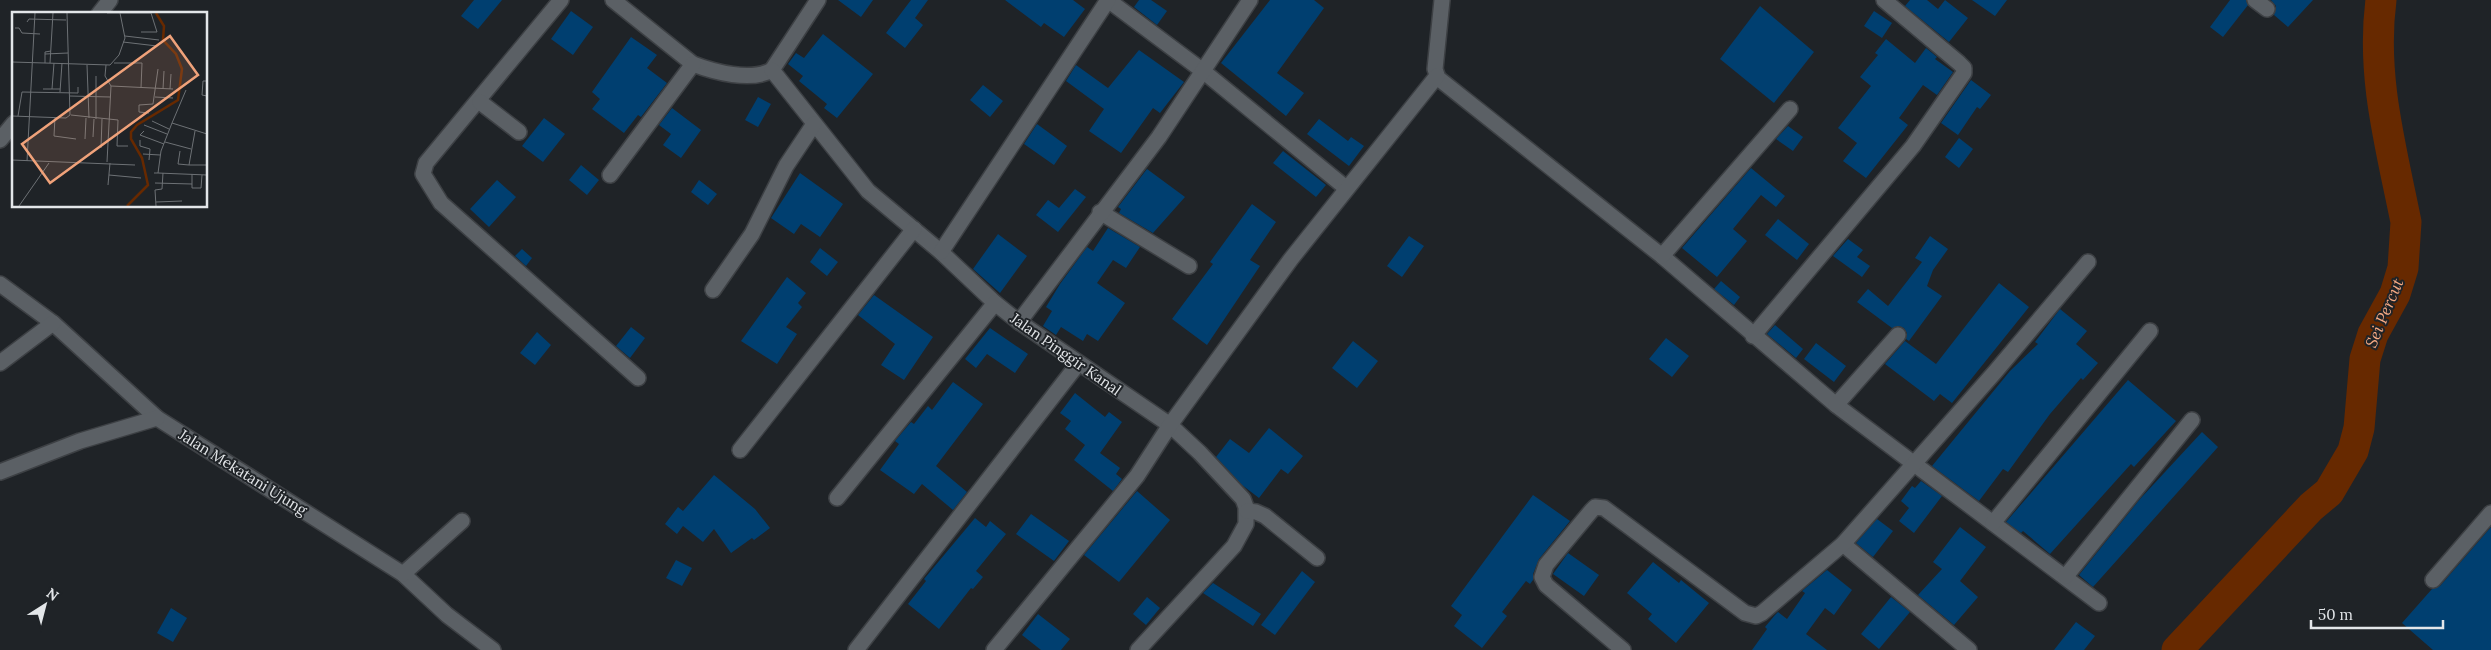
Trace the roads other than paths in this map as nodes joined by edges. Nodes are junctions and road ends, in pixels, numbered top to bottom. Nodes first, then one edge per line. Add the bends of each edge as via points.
1 (110, 0) edge
2 (561, 0) edge
3 (613, 0) edge
4 (818, 0) edge
5 (1108, 0) edge
6 (1250, 0) edge
7 (1442, 0) edge
8 (1884, 0) edge
9 (101, 12) edge
10 (693, 64) junction
11 (772, 70) junction
12 (1204, 71) junction
13 (1436, 76) junction
14 (480, 102) junction
15 (1790, 110) dead end
16 (814, 124) junction
17 (12, 125) edge
18 (519, 132) dead end
19 (0, 140) edge
20 (610, 175) dead end
21 (1346, 188) junction
22 (1100, 212) junction
23 (914, 229) junction
24 (941, 252) junction
25 (1662, 256) junction
26 (2088, 262) dead end
27 (1189, 266) dead end
28 (0, 284) edge
29 (713, 290) dead end
30 (995, 303) junction
31 (1019, 322) junction
32 (53, 323) junction
33 (2150, 331) dead end
34 (1753, 336) junction
35 (1898, 336) dead end
36 (0, 363) edge
37 (1078, 364) junction
38 (638, 378) dead end
39 (1836, 405) junction
40 (157, 418) junction
41 (2192, 420) dead end
42 (1170, 426) junction
43 (740, 450) dead end
44 (1915, 464) junction
45 (0, 472) edge
46 (837, 498) dead end
47 (1247, 511) junction
48 (2491, 513) edge
49 (462, 520) dead end
50 (1993, 522) junction
51 (1843, 544) junction
52 (1317, 558) dead end
53 (403, 574) junction
54 (2066, 576) junction
55 (2433, 580) dead end
56 (2099, 603) dead end
57 (493, 650) edge
58 (856, 650) edge
59 (994, 650) edge
60 (1138, 650) edge
61 (1623, 650) edge
62 (1969, 650) edge

1 - 9 street
2 - 14 street
3 - 10 street
4 - 11 street
5 - 12 street
5 - 24 street
6 - 12 street
7 - 13 street via 1436,44
8 - 34 street via 1959,63 1964,73 1913,146
10 - 11 street via 745,76
10 - 20 street
11 - 16 street, Jalan Pinggir Kanal
12 - 21 street
12 - 22 street via 1159,137
13 - 21 street
13 - 25 street
14 - 18 street
14 - 38 street via 426,163 423,174 426,182 441,203
15 - 25 street
16 - 23 street, Jalan Pinggir Kanal via 868,191
16 - 29 street via 786,166 752,234
17 - 19 street
21 - 42 street
22 - 27 street
22 - 31 street
23 - 24 street, Jalan Pinggir Kanal
23 - 43 street
24 - 30 street, Jalan Pinggir Kanal
25 - 34 street
26 - 44 street
28 - 32 street, Jalan Mekatani Ujung
30 - 31 street, Jalan Pinggir Kanal
30 - 46 street
31 - 37 street, Jalan Pinggir Kanal
32 - 36 street
32 - 40 street, Jalan Mekatani Ujung
33 - 50 street
34 - 39 street
35 - 39 street
37 - 42 street, Jalan Pinggir Kanal
37 - 58 street
39 - 44 street
40 - 45 street via 80,441
40 - 53 street, Jalan Mekatani Ujung
41 - 54 street
42 - 47 street, Jalan Pinggir Kanal via 1243,499
42 - 59 street via 1137,476
44 - 50 street
44 - 51 street
47 - 52 street via 1265,516
47 - 60 street via 1246,524 1234,546
48 - 55 street
49 - 53 street
50 - 54 street
51 - 61 street via 1756,616 1745,613 1604,508 1595,507 1546,565 1542,577 1546,585
51 - 62 street
53 - 57 street, Jalan Mekatani Ujung via 446,615
54 - 56 street

